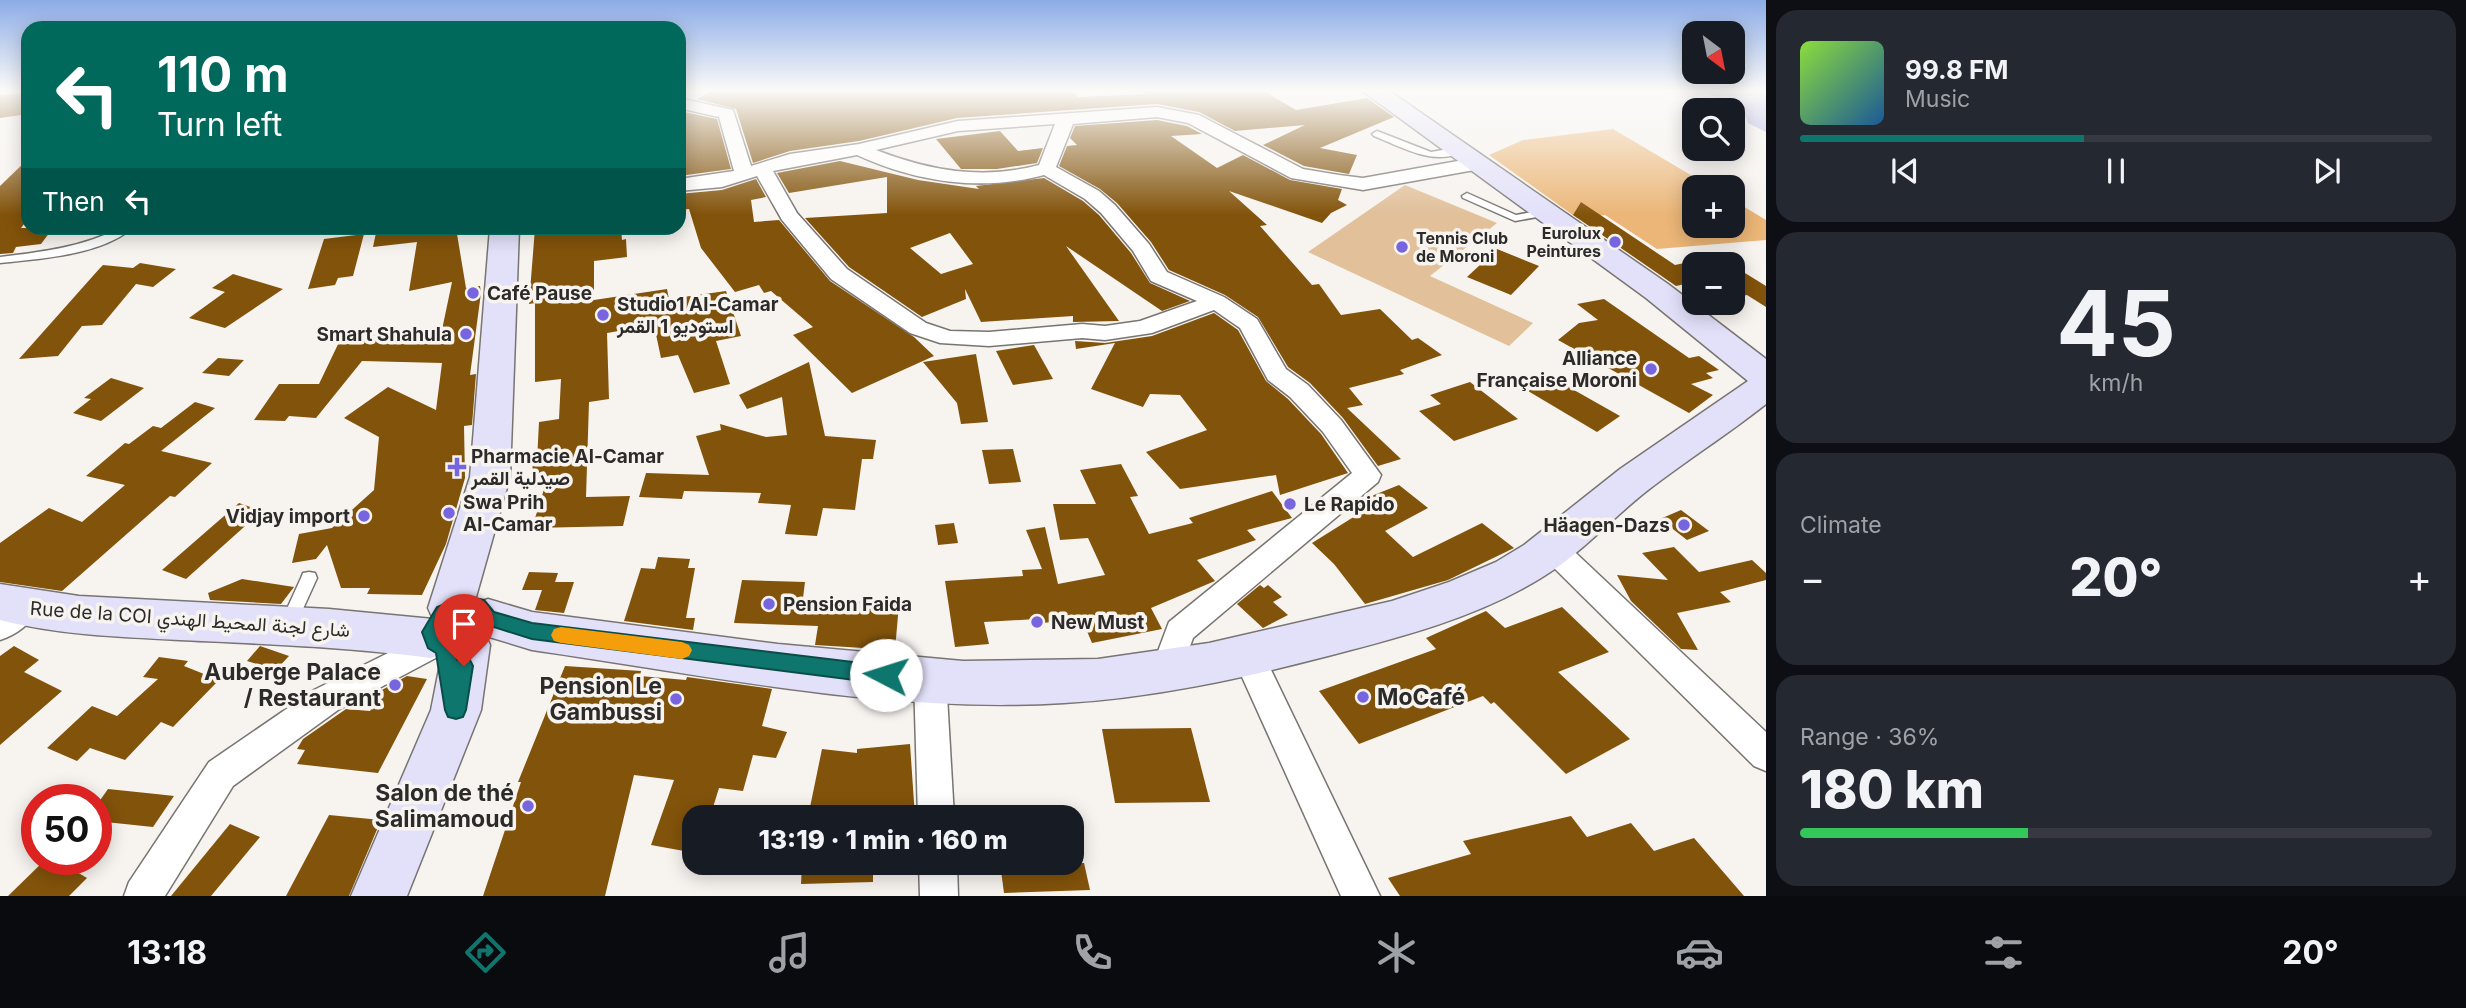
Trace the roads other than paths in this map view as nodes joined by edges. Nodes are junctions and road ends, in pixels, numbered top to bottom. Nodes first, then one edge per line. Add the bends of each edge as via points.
1 (735, 132) edge
2 (933, 132) edge
3 (1058, 132) edge
4 (1217, 132) edge
5 (1434, 132) edge
6 (1377, 134) dead end
7 (859, 149) junction
8 (1470, 156) junction
9 (1046, 169) junction
10 (753, 171) junction
11 (686, 184) edge
12 (1467, 196) dead end
13 (1548, 212) junction
14 (115, 235) edge
15 (504, 235) edge
16 (0, 260) edge
17 (1216, 302) junction
18 (1766, 377) edge
19 (1766, 386) edge
20 (1552, 548) junction
21 (309, 578) dead end
22 (8, 613) edge
23 (287, 626) junction
24 (457, 629) junction
25 (1249, 657) junction
26 (1167, 670) junction
27 (930, 678) junction
28 (1766, 755) edge
29 (935, 805) edge
30 (938, 875) edge
31 (144, 896) edge
32 (379, 896) edge
33 (939, 896) edge
34 (1361, 896) edge

1 - 10 street
2 - 7 street
3 - 9 street via 1056,153
4 - 8 street via 1298,174 1363,184
5 - 8 main road
6 - 8 lane via 1430,155
7 - 9 street via 877,159 987,180
7 - 10 street
8 - 13 main road
9 - 17 street via 1108,208 1142,248 1158,276
10 - 11 street via 722,181
10 - 17 street via 839,274 918,328 948,338 1144,328
12 - 13 lane via 1515,218
13 - 18 main road
14 - 16 lane via 80,250
15 - 24 main road via 490,477 465,562
17 - 26 street via 1249,324 1277,374 1334,428 1368,475 1180,632
19 - 20 main road, Rue de la COI شارع لجنة المحيط الهندي via 1617,492
20 - 25 main road, Rue de la COI شارع لجنة المحيط الهندي via 1513,574 1445,602
20 - 28 street
21 - 23 lane
22 - 23 main road, Rue de la COI شارع لجنة المحيط الهندي
23 - 24 main road, Rue de la COI شارع لجنة المحيط الهندي
24 - 27 main road, Rue de la COI شارع لجنة المحيط الهندي via 532,631
24 - 31 street via 326,700 221,774
24 - 32 main road via 456,710
25 - 26 main road, Rue de la COI شارع لجنة المحيط الهندي
25 - 34 street
26 - 27 main road, Rue de la COI شارع لجنة المحيط الهندي via 1024,683
27 - 29 street
30 - 33 street

